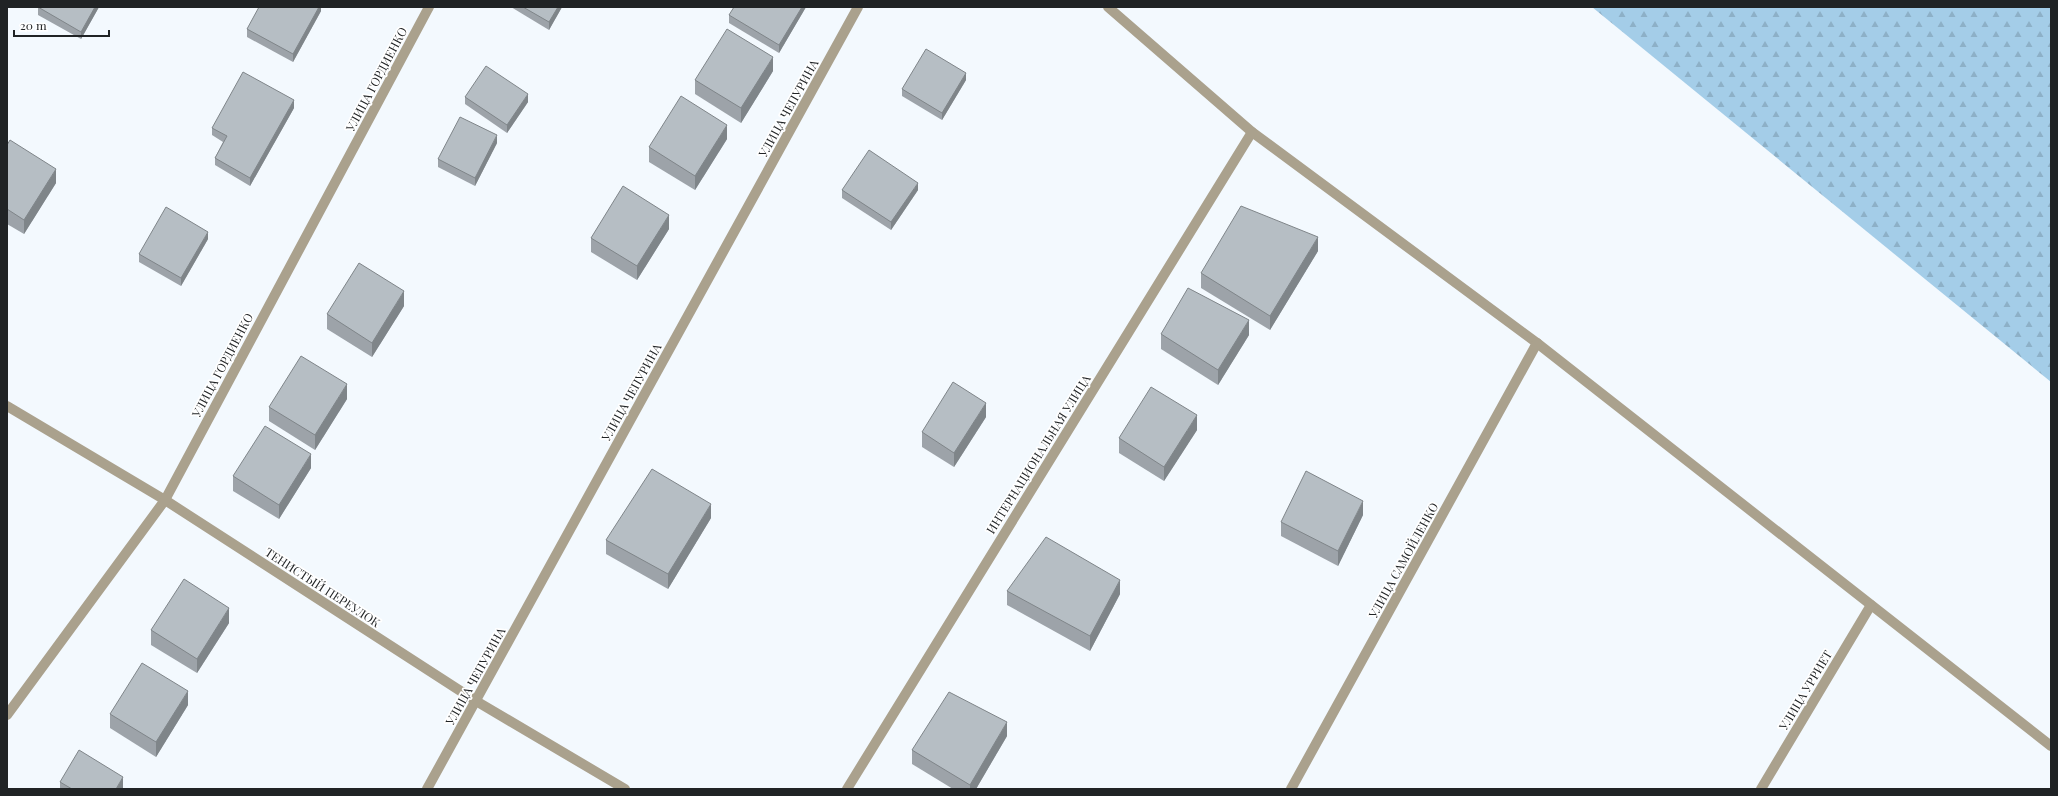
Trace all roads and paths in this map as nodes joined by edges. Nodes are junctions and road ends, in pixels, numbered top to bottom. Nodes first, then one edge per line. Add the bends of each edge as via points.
1 (429, 7) edge
2 (858, 7) edge
3 (1108, 7) edge
4 (1252, 132) junction
5 (1537, 343) junction
6 (7, 406) edge
7 (165, 500) junction
8 (1871, 605) junction
9 (476, 701) junction
10 (7, 715) edge
11 (2051, 746) edge
12 (426, 789) edge
13 (625, 789) edge
14 (847, 789) edge
15 (1291, 789) edge
16 (1762, 789) edge

1 - 7 street, УЛИЦА ГОРДИЕНКО
2 - 9 street, УЛИЦА ЧЕПУРИНА
3 - 4 street
4 - 5 street
4 - 14 street, ИНТЕРНАЦИОНАЛЬНАЯ УЛИЦА
5 - 8 street
5 - 15 street, УЛИЦА САМОЙЛЕНКО
6 - 7 street, ТЕНИСТЫЙ ПЕРЕУЛОК
7 - 9 street, ТЕНИСТЫЙ ПЕРЕУЛОК
7 - 10 street, УЛИЦА ГОРДИЕНКО
8 - 11 street
8 - 16 street, УЛИЦА УРРИЕТ
9 - 12 street, УЛИЦА ЧЕПУРИНА
9 - 13 street, ТЕНИСТЫЙ ПЕРЕУЛОК

